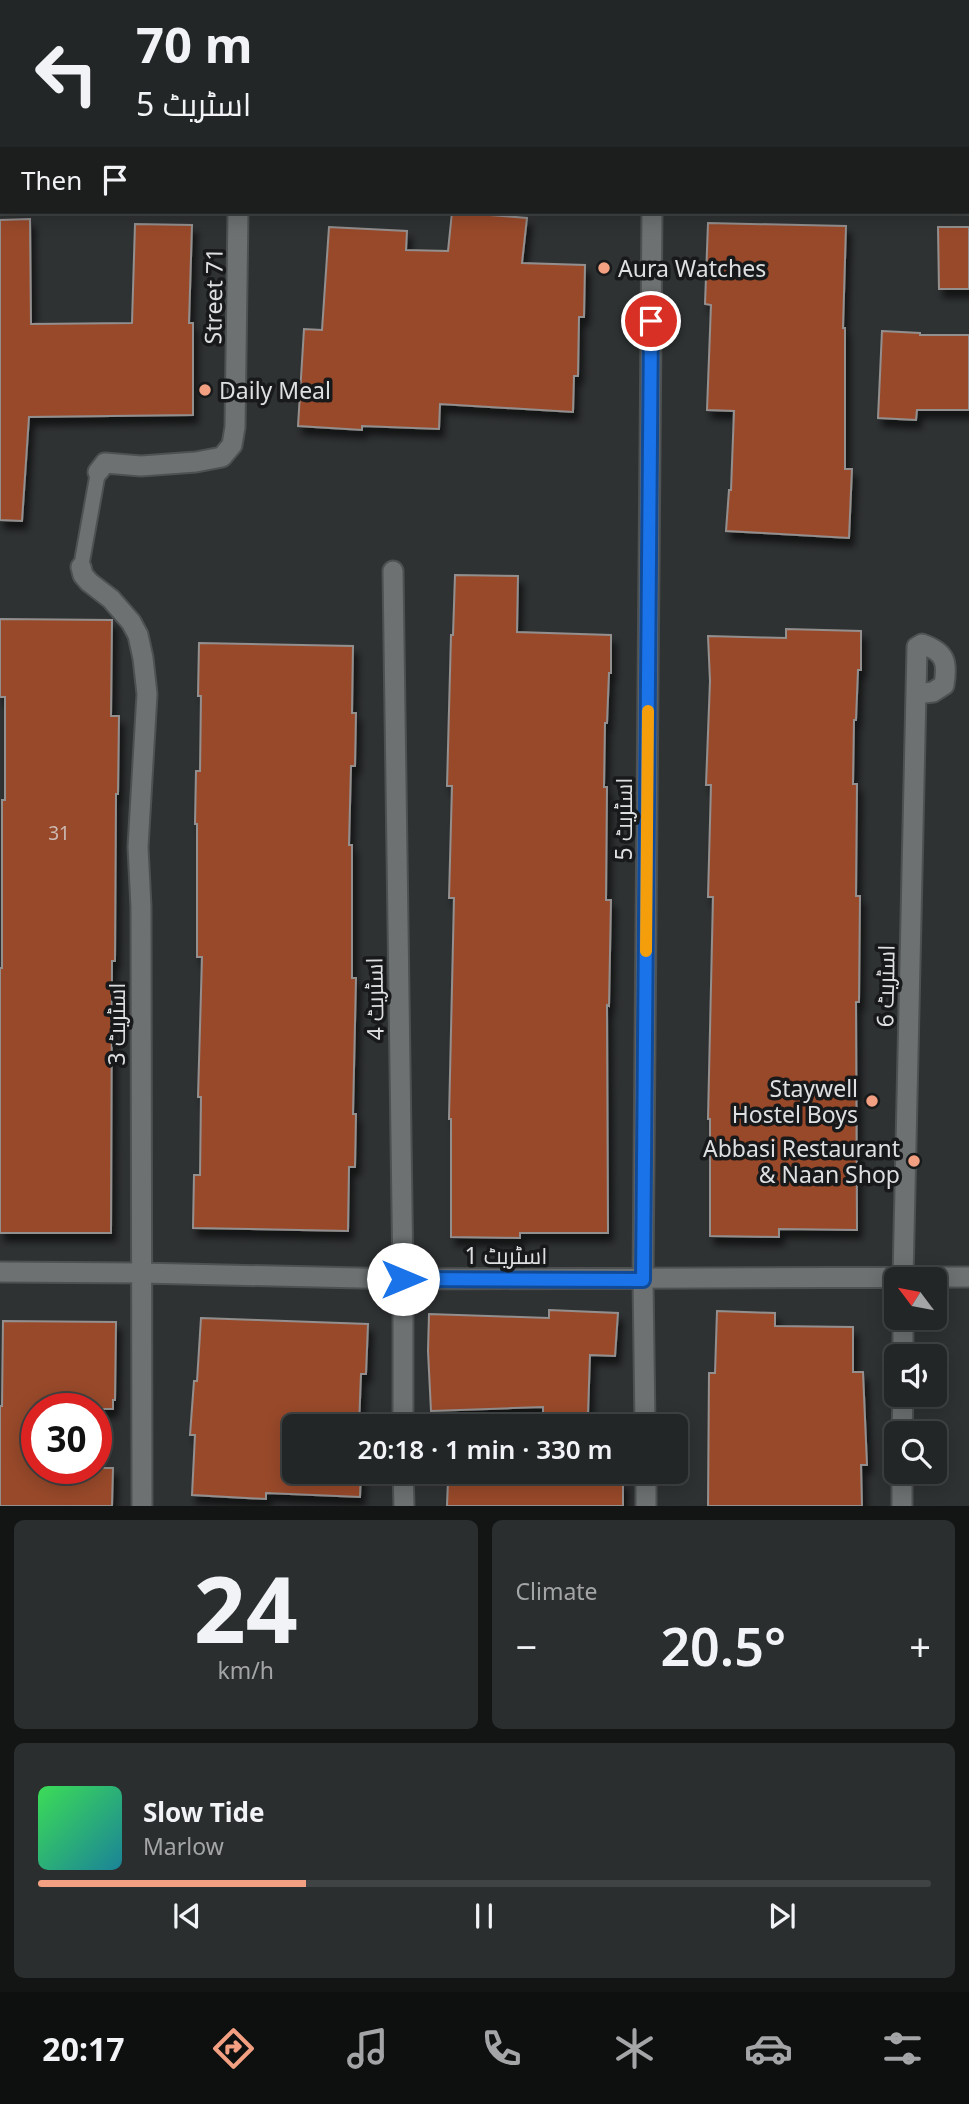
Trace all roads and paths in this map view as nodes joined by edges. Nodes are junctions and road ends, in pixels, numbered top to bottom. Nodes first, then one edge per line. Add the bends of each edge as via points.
1 (238, 214) edge
2 (652, 214) edge
3 (98, 471) joint
4 (81, 567) joint
5 (393, 571) dead end
6 (916, 694) dead end
7 (903, 1267) edge
8 (0, 1272) edge
9 (141, 1273) junction
10 (947, 1277) edge
11 (969, 1277) edge
12 (884, 1278) edge
13 (403, 1279) junction
14 (643, 1280) junction
15 (403, 1414) edge
16 (645, 1414) edge
17 (403, 1484) edge
18 (646, 1484) edge
19 (902, 1484) edge
20 (142, 1506) edge
21 (404, 1506) edge
22 (646, 1506) edge
23 (902, 1506) edge

1 - 3 street, Street 71 via 232,444 222,457 141,466 104,463
2 - 14 street, اسٹریٹ 5
3 - 4 street
4 - 9 street, اسٹریٹ 3 via 89,582 122,609 138,635 147,694 138,847
5 - 13 street, اسٹریٹ 4
6 - 7 street, اسٹریٹ 6
8 - 9 street, اسٹریٹ 1
9 - 13 street, اسٹریٹ 1
9 - 20 street, اسٹریٹ 3
10 - 11 street, اسٹریٹ 1
12 - 14 street, اسٹریٹ 1
13 - 14 street, اسٹریٹ 1
13 - 15 street, اسٹریٹ 4
14 - 16 street, اسٹریٹ 5
17 - 21 street
18 - 22 street
19 - 23 street

